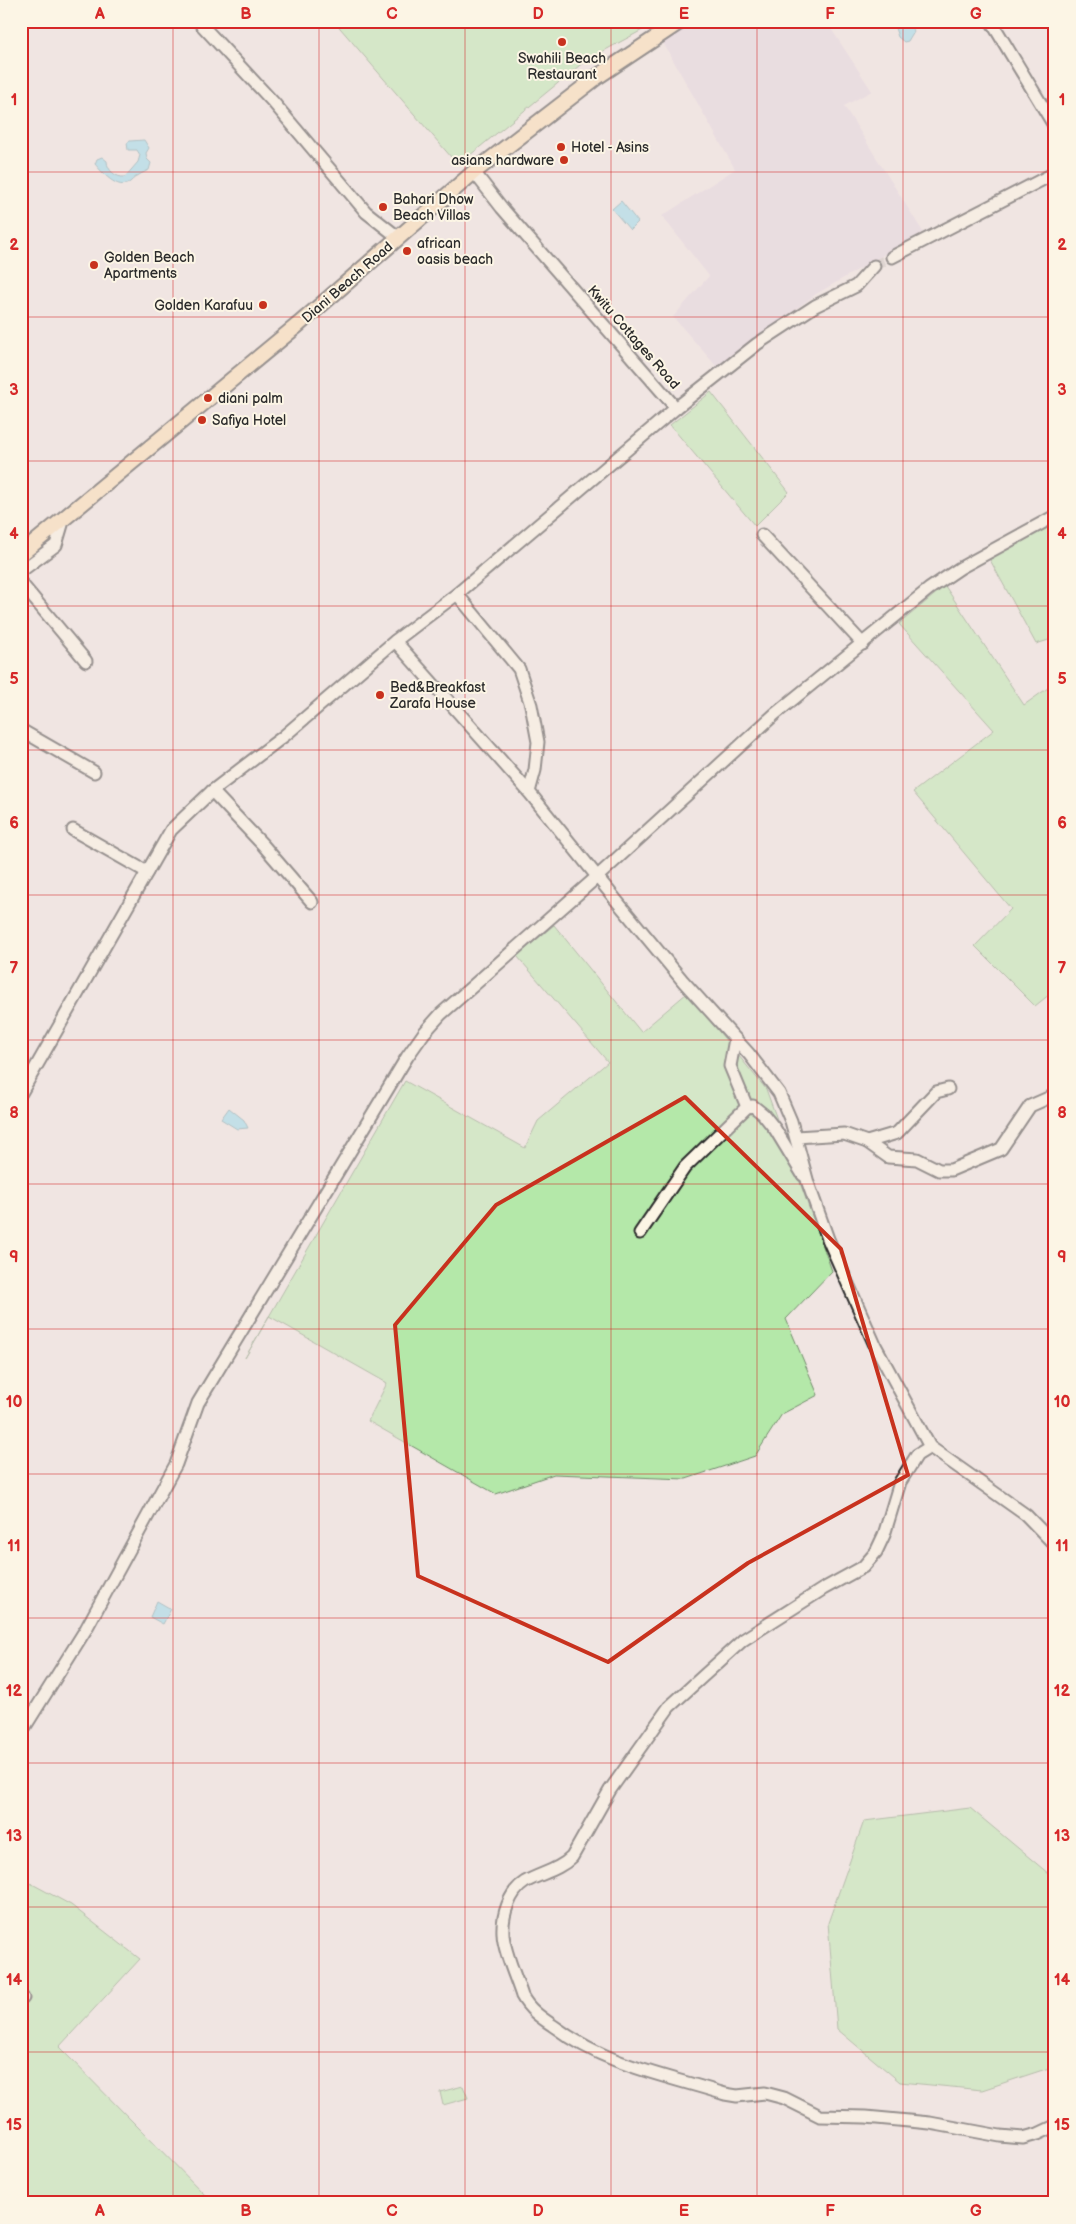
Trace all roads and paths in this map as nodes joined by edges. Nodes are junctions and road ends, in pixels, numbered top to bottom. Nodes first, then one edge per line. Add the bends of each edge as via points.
1 (198, 21) edge
2 (681, 21) edge
3 (991, 21) edge
4 (1055, 126) edge
5 (474, 172) junction
6 (1055, 173) edge
7 (398, 238) junction
8 (892, 257) tunnel mouth
9 (874, 266) tunnel mouth
10 (676, 408) junction
11 (1055, 516) edge
12 (64, 518) junction
13 (762, 535) dead end
14 (21, 554) edge
15 (21, 570) edge
16 (21, 583) edge
17 (460, 598) junction
18 (394, 641) junction
19 (863, 644) junction
20 (86, 661) dead end
21 (21, 730) edge
22 (94, 772) dead end
23 (212, 791) junction
24 (529, 792) junction
25 (73, 830) dead end
26 (147, 872) junction
27 (598, 876) junction
28 (312, 902) dead end
29 (735, 1039) junction
30 (948, 1089) dead end
31 (21, 1093) edge
32 (1055, 1094) edge
33 (747, 1107) junction
34 (796, 1137) junction
35 (867, 1142) junction
36 (808, 1182) junction
37 (640, 1233) dead end
38 (930, 1447) junction
39 (1055, 1545) edge
40 (21, 1733) edge
41 (1055, 2126) edge

1 - 7 street via 273,102 361,206
2 - 5 main road, Diani Beach Road via 597,77
3 - 4 street
5 - 7 main road, Diani Beach Road
5 - 10 street, Kwitu Cottages Road
6 - 8 street
7 - 12 main road, Diani Beach Road
9 - 10 street via 856,286 815,306 757,344
10 - 17 street, Kwitu Cottages Road
11 - 19 street via 960,568 929,589
12 - 14 main road, Diani Beach Road
12 - 15 street via 56,545
13 - 19 street
16 - 20 street
17 - 18 street, Kwitu Cottages Road
17 - 24 street via 519,669 531,705 538,742
18 - 23 street, Kwitu Cottages Road via 284,736
18 - 24 street
19 - 27 street via 775,714
21 - 22 street
23 - 26 street, Kwitu Cottages Road via 171,830
23 - 28 street
24 - 27 street
25 - 26 street
26 - 31 street, Kwitu Cottages Road
27 - 29 street
27 - 40 street via 441,1014 414,1045 198,1403 176,1464 86,1629
29 - 33 street via 730,1066
29 - 34 street via 779,1093
30 - 35 street via 936,1092 897,1133
32 - 35 street via 1030,1106 1001,1149 951,1170 939,1170 917,1160 888,1157
33 - 36 street via 753,1106 763,1114
33 - 37 street via 685,1167
34 - 35 street via 844,1134
34 - 36 street
36 - 38 street via 828,1239 875,1345
38 - 39 street via 1026,1515
38 - 41 street via 918,1456 900,1482 884,1535 876,1552 863,1567 743,1640 669,1707 610,1790 572,1857 564,1865 522,1884 510,1898 503,1935 527,2005 572,2040 643,2072 725,2094 765,2093 784,2098 820,2116 930,2123 1023,2138

